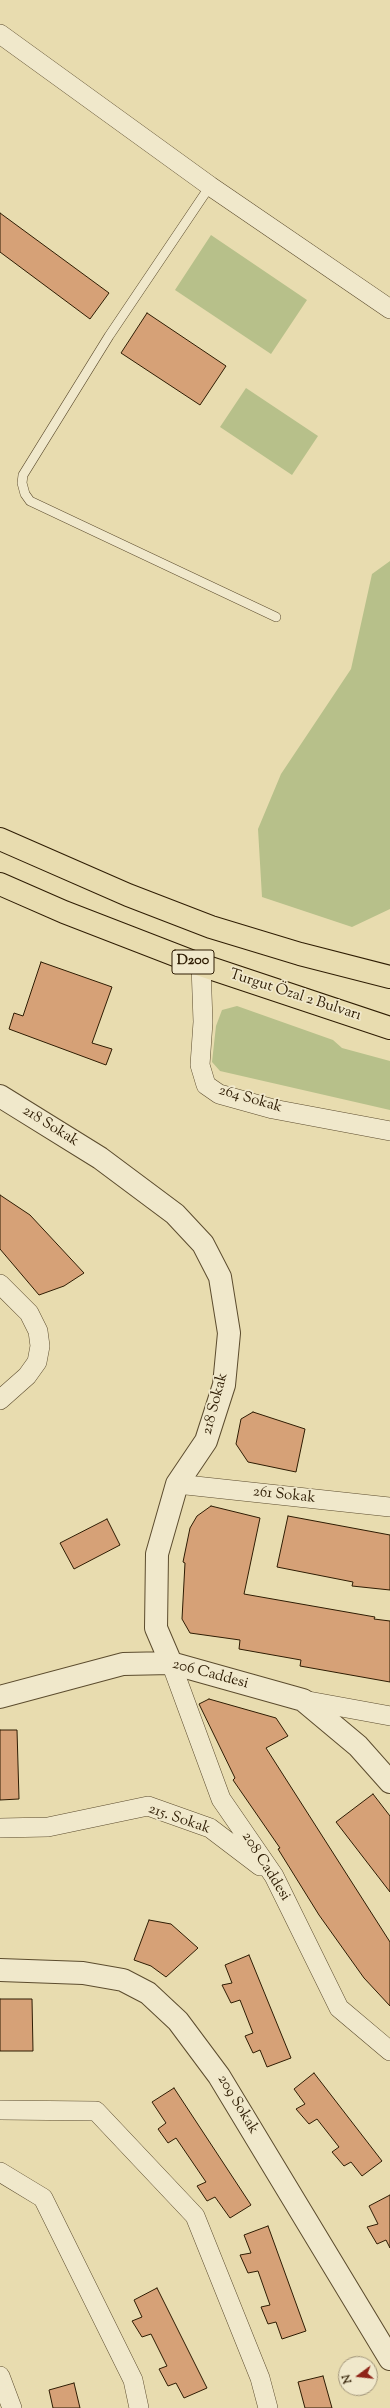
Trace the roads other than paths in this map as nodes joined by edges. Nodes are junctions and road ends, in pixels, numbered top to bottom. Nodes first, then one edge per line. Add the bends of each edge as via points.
1 (0, 34) edge
2 (210, 186) junction
3 (390, 309) edge
4 (276, 617) dead end
5 (0, 839) edge
6 (0, 884) edge
7 (201, 965) junction
8 (390, 977) edge
9 (390, 1028) edge
10 (0, 1096) edge
11 (390, 1131) edge
12 (0, 1284) edge
13 (0, 1400) edge
14 (177, 1484) junction
15 (390, 1507) edge
16 (170, 1663) junction
17 (0, 1697) edge
18 (303, 1700) junction
19 (390, 1716) edge
20 (390, 1782) edge
21 (0, 1828) edge
22 (274, 1876) junction
23 (0, 1970) edge
24 (390, 2051) edge
25 (0, 2110) edge
26 (0, 2172) edge
27 (390, 2358) edge
28 (0, 2376) edge
29 (12, 2408) edge
30 (140, 2408) edge
31 (268, 2408) edge

1 - 2 street
2 - 3 street
2 - 4 lane via 109,336 24,475 22,483 30,501
5 - 8 highway, D200 via 128,895 211,927 300,954
6 - 7 highway, Turgut Özal 2 Bulvarı / D200 via 64,912
7 - 9 highway, Turgut Özal 2 Bulvarı / D200
7 - 11 street, 264 Sokak via 203,1022 200,1065 206,1085 218,1094 273,1109
10 - 14 street, 218 Sokak via 100,1158 175,1214 203,1244 220,1277 229,1333 224,1384 206,1441
12 - 13 street via 29,1313 38,1331 40,1346 37,1362 28,1376
14 - 15 street, 261 Sokak
14 - 16 street, 218 Sokak via 157,1554 156,1628
16 - 17 street, 206 Caddesi via 123,1664
16 - 18 street, 206 Caddesi
16 - 22 street, 208 Caddesi via 221,1799
18 - 19 street
18 - 20 street, 206 Caddesi via 358,1746
21 - 22 street, 215. Sokak via 48,1826 148,1806 210,1828
22 - 24 street, 208 Caddesi via 339,2008
23 - 27 street, 209 Sokak via 83,1973 124,1980 148,1993 178,2021 219,2076
25 - 31 street via 96,2111 195,2216 260,2378
26 - 30 street via 43,2198 132,2380
28 - 29 street

